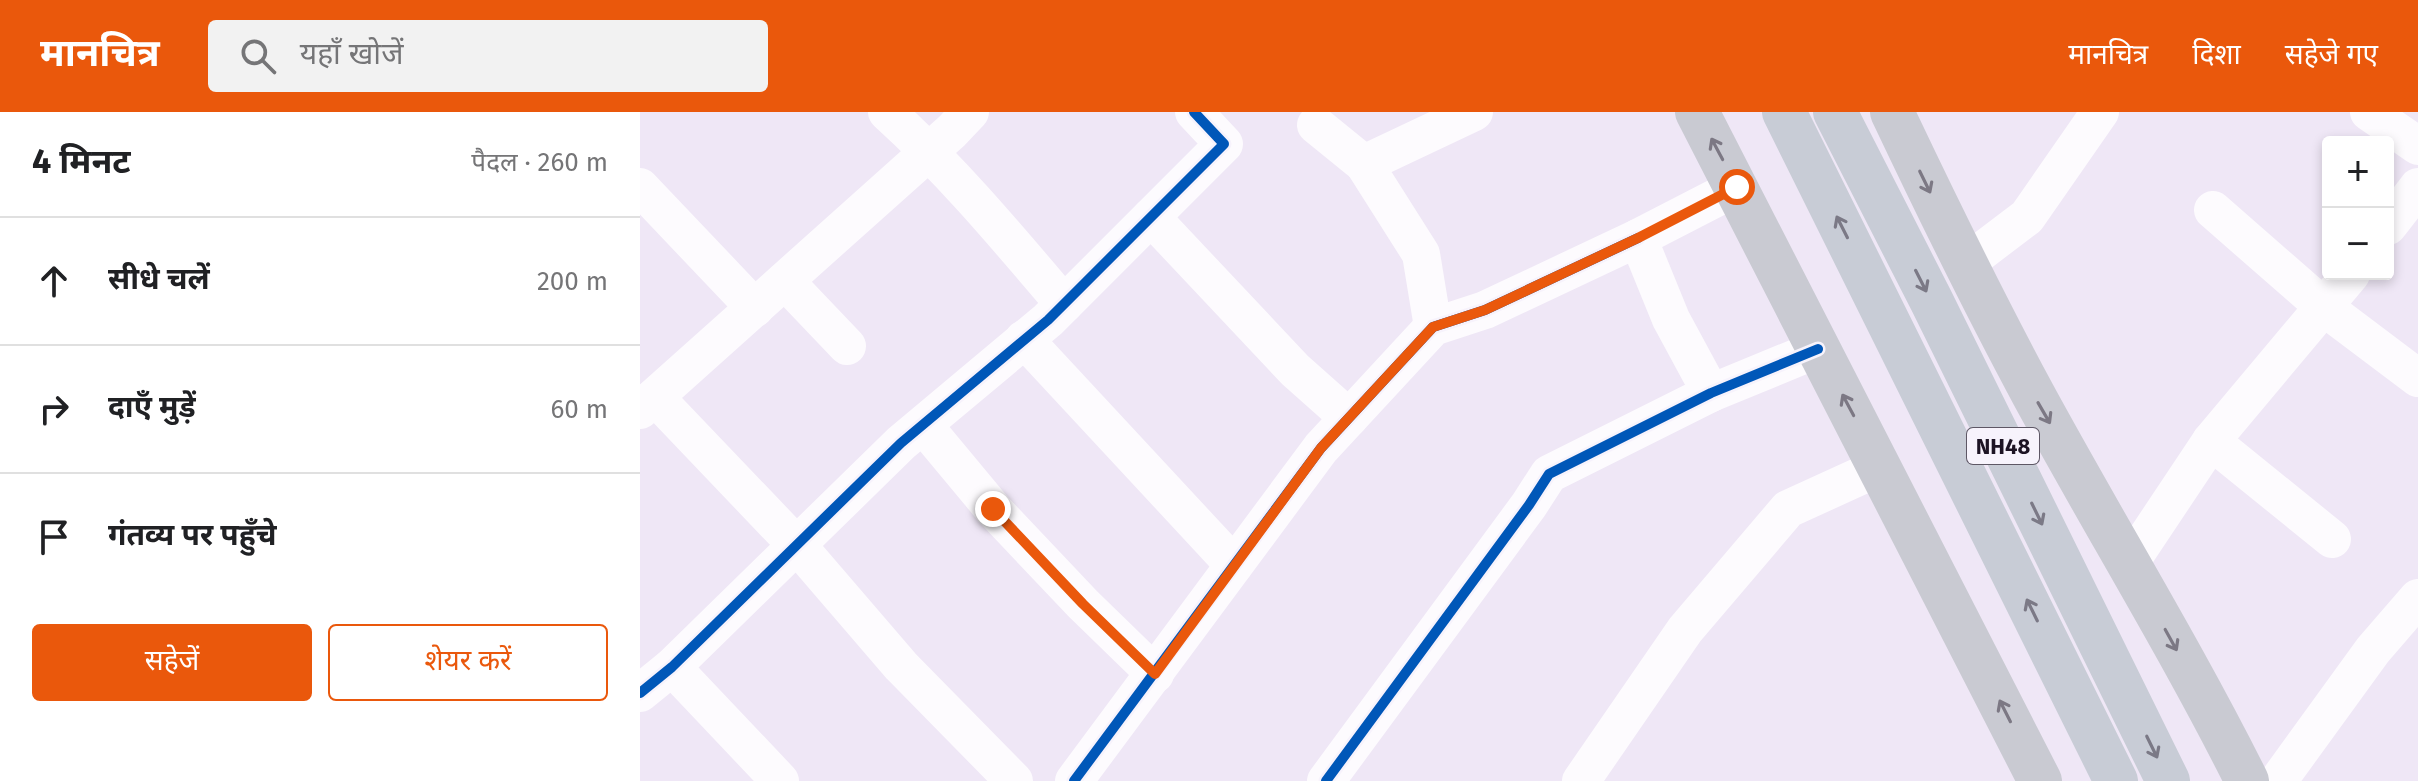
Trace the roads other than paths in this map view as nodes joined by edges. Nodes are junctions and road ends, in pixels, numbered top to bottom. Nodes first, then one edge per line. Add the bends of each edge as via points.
1 (887, 112) edge
2 (970, 112) edge
3 (1194, 112) edge
4 (1474, 112) edge
5 (1697, 112) edge
6 (1784, 112) edge
7 (1835, 112) edge
8 (1892, 112) edge
9 (2100, 112) edge
10 (2369, 112) edge
11 (1316, 125) dead end
12 (2418, 146) edge
13 (930, 151) junction
14 (1364, 164) junction
15 (640, 187) edge
16 (1737, 187) junction
17 (2418, 187) edge
18 (2213, 210) dead end
19 (1151, 217) junction
20 (2394, 218) edge
21 (1638, 238) junction
22 (1965, 264) junction
23 (2346, 280) edge
24 (785, 281) junction
25 (1064, 304) junction
26 (755, 308) junction
27 (2325, 308) junction
28 (1433, 327) junction
29 (1024, 339) junction
30 (847, 346) dead end
31 (1818, 349) junction
32 (2418, 378) edge
33 (1711, 393) junction
34 (647, 404) edge
35 (1349, 418) junction
36 (924, 426) junction
37 (2211, 441) junction
38 (1880, 467) junction
39 (2332, 539) dead end
40 (797, 545) junction
41 (2129, 564) junction
42 (1234, 565) junction
43 (2418, 598) edge
44 (672, 667) junction
45 (1155, 674) junction
46 (640, 693) edge
47 (2032, 777) edge
48 (780, 781) edge
49 (1014, 781) edge
50 (1074, 781) edge
51 (1326, 781) edge
52 (1581, 781) edge
53 (2116, 781) edge
54 (2168, 781) edge
55 (2247, 781) edge
56 (2278, 781) edge

1 - 13 street
2 - 13 street
3 - 19 street via 1224,144
4 - 14 street
16 -> 5 main road
53 -> 6 highway, NH48
7 -> 54 highway, NH48
8 -> 22 main road
9 - 22 street via 2027,217
10 - 12 street
11 - 14 street
13 - 24 street
13 - 25 street
14 - 28 street via 1421,254
15 - 26 street
16 - 21 street
16 - 31 main road
17 - 20 street
18 - 27 street
19 - 25 street
19 - 35 street via 1295,370
21 - 28 street via 1485,310
21 - 33 street via 1671,319
22 -> 41 main road
23 - 27 street
24 - 26 street
24 - 30 street
25 - 29 street
26 - 34 street
27 - 32 street
27 - 37 street
28 - 35 street
29 - 36 street
29 - 42 street
31 - 33 street
38 -> 31 main road
33 - 51 street via 1549,474
34 - 40 street
35 - 42 street
36 - 40 street
36 - 45 street via 993,509
37 - 39 street
37 - 41 street
47 -> 38 main road
38 - 52 street via 1788,509 1685,630
40 - 44 street
40 - 49 street via 901,666
41 -> 55 main road
42 - 45 street
43 - 56 street via 2373,650
44 - 46 street
44 - 48 street
45 - 50 street

